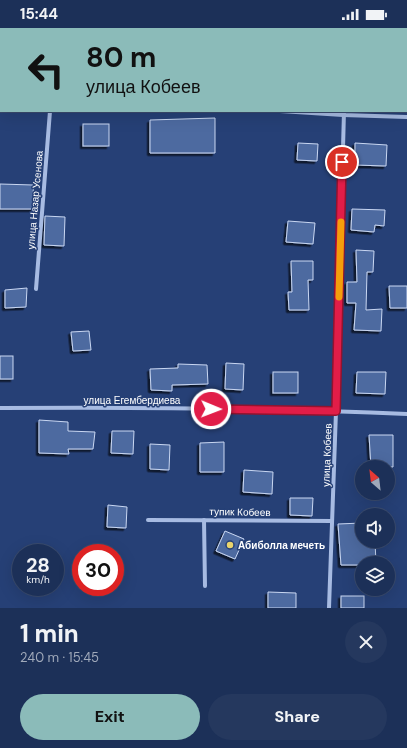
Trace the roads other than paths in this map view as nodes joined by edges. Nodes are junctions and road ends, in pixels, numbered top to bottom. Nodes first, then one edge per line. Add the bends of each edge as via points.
1 (50, 112) edge
2 (312, 112) edge
3 (344, 113) edge
4 (407, 117) edge
5 (36, 289) dead end
6 (0, 408) edge
7 (336, 411) junction
8 (407, 414) edge
9 (148, 520) dead end
10 (204, 520) junction
11 (332, 521) junction
12 (205, 586) dead end
13 (329, 608) edge

1 - 5 street, улица Назар Усенова
2 - 3 street
3 - 4 street
3 - 7 street, улица Кобеев
6 - 7 street, улица Егембердиева via 118,407
7 - 8 street, улица Егембердиева
7 - 11 street, улица Кобеев
9 - 10 street, тупик Кобеев
10 - 11 street, тупик Кобеев
10 - 12 street
11 - 13 street, улица Кобеев

